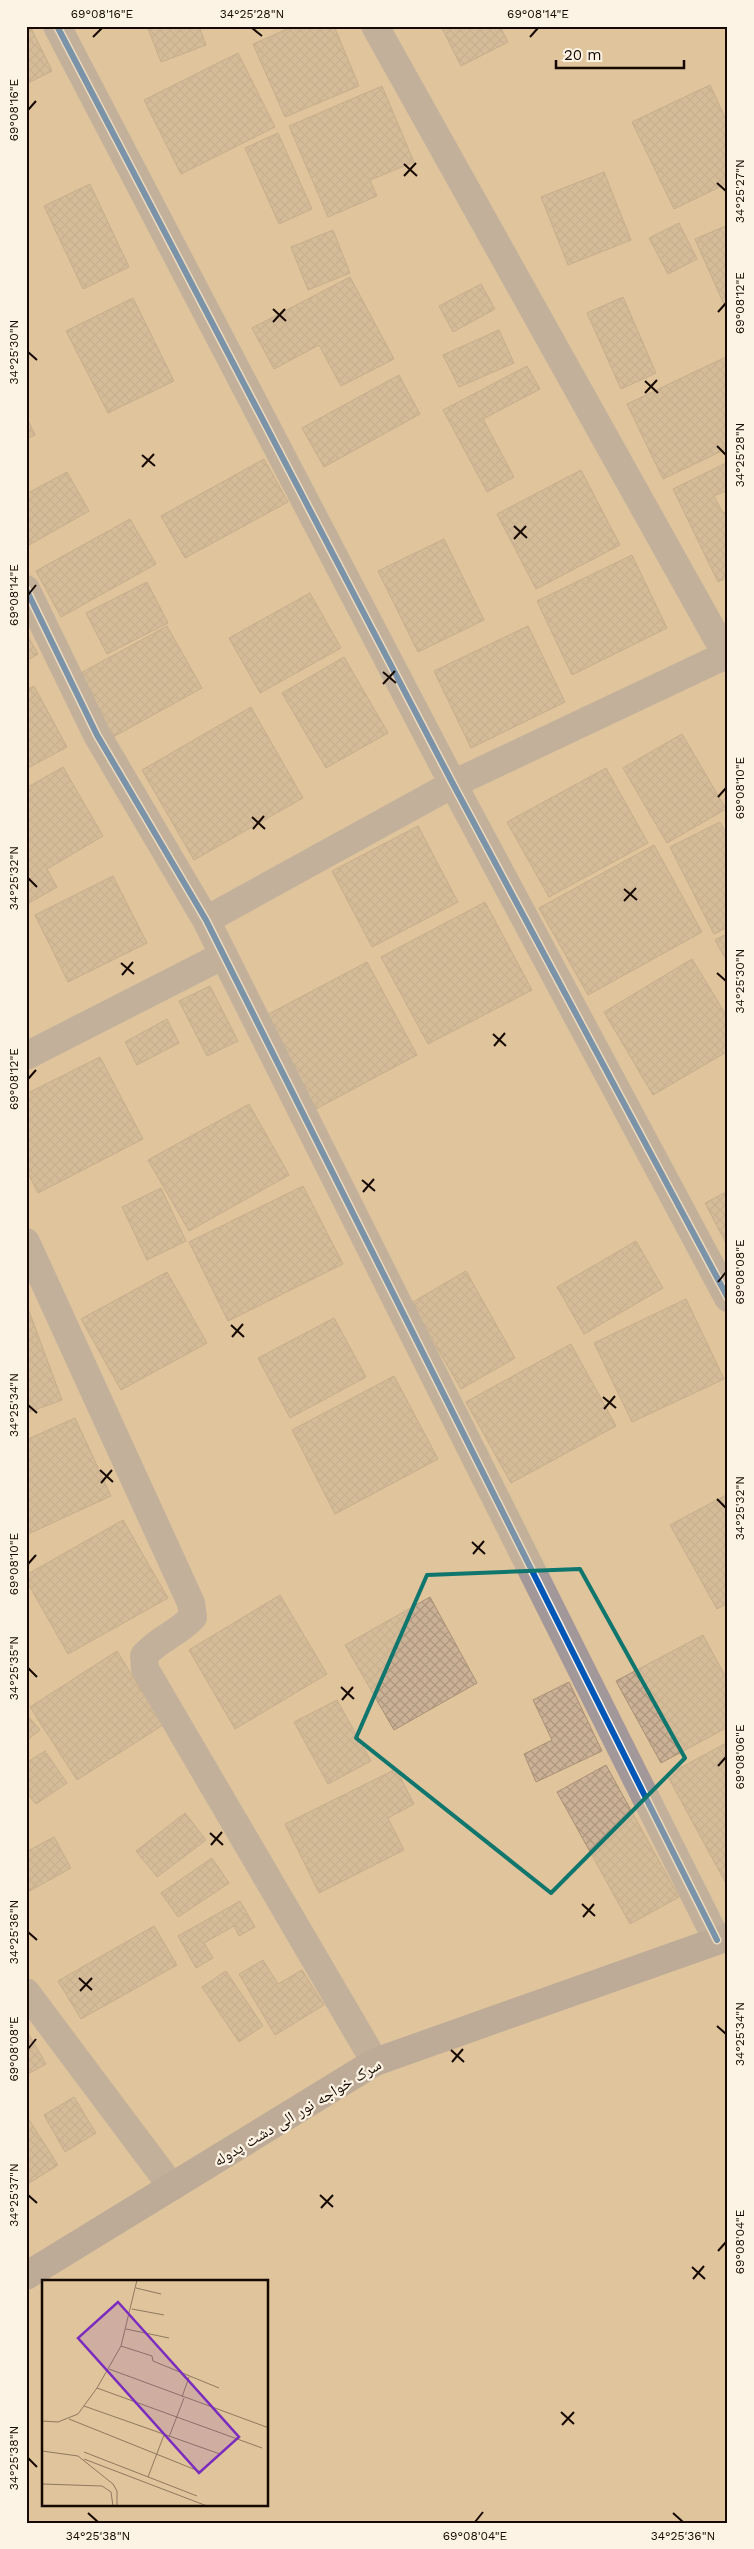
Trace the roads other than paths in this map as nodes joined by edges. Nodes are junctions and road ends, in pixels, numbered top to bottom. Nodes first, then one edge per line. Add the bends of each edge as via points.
1 (57, 26) edge
2 (374, 26) edge
3 (26, 589) edge
4 (727, 656) edge
5 (453, 784) junction
6 (206, 920) junction
7 (224, 955) junction
8 (26, 1056) edge
9 (26, 1242) edge
10 (728, 1298) edge
11 (723, 1938) edge
12 (26, 1992) edge
13 (375, 2062) junction
14 (172, 2187) junction
15 (26, 2276) edge

1 - 5 street
2 - 4 street
3 - 6 street via 97,735
4 - 5 street
5 - 6 street
5 - 10 street
6 - 7 street
7 - 8 street
7 - 11 street
9 - 13 street via 191,1603 193,1617 185,1626 155,1644 144,1656 145,1669
11 - 13 main road, سرک خواجه نور الی دشت پدوله
12 - 14 street
13 - 14 main road, سرک خواجه نور الی دشت پدوله
14 - 15 main road, سرک خواجه نور الی دشت پدوله

